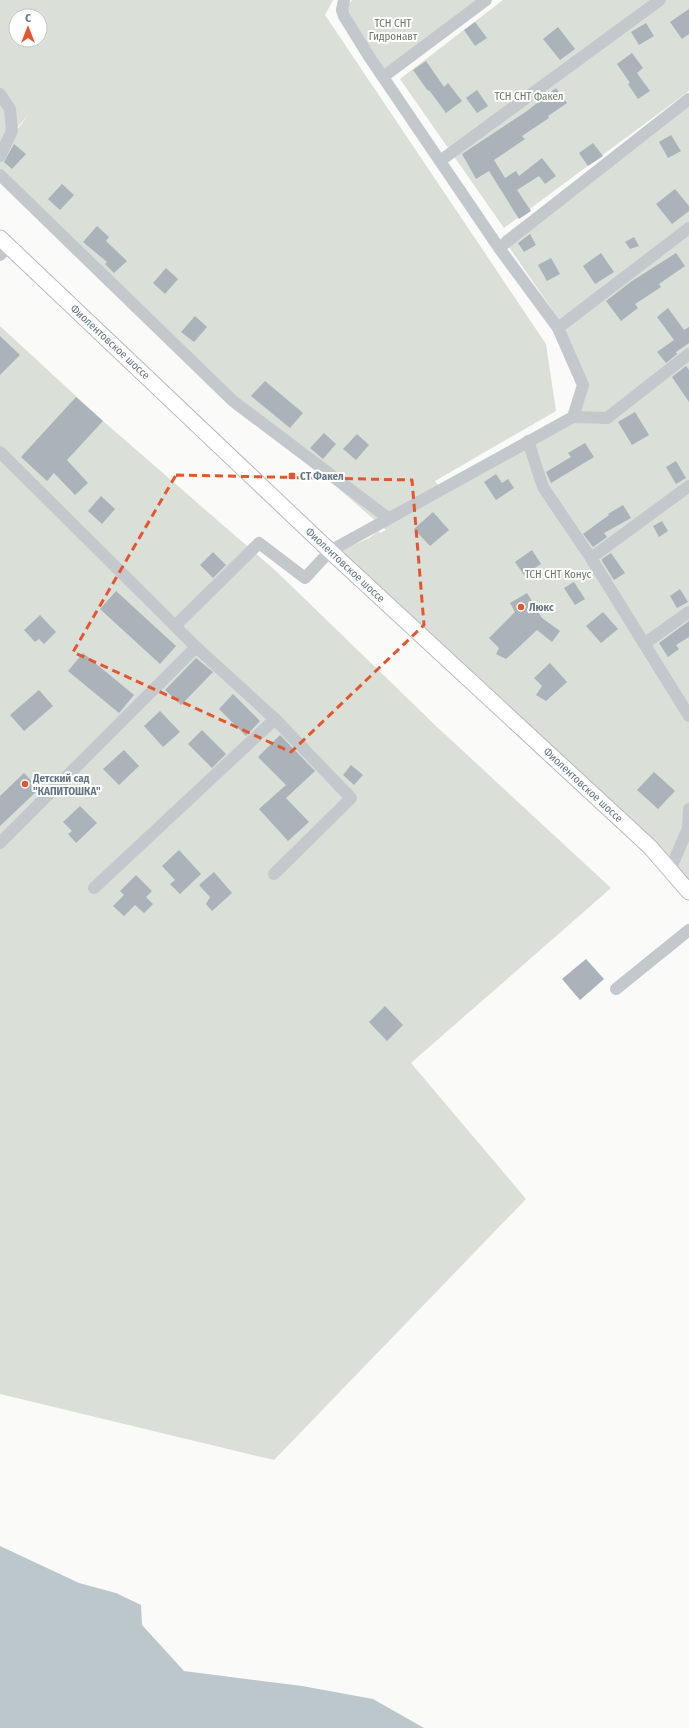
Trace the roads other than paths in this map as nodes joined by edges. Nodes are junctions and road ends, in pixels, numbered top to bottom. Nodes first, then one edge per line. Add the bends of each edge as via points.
1 (344, 0) edge
2 (486, 0) edge
3 (660, 0) edge
4 (383, 77) junction
5 (0, 94) edge
6 (689, 99) edge
7 (0, 156) edge
8 (440, 161) junction
9 (0, 175) edge
10 (689, 228) edge
11 (3, 246) edge
12 (499, 248) junction
13 (558, 328) junction
14 (689, 354) edge
15 (573, 417) junction
16 (528, 441) junction
17 (0, 452) edge
18 (689, 486) edge
19 (388, 518) junction
20 (330, 551) junction
21 (590, 558) junction
22 (689, 612) edge
23 (175, 626) junction
24 (644, 644) junction
25 (196, 647) junction
26 (689, 716) edge
27 (275, 719) junction
28 (689, 809) edge
29 (0, 843) edge
30 (670, 870) junction
31 (274, 874) dead end
32 (94, 888) dead end
33 (689, 892) edge
34 (689, 930) edge
35 (616, 989) dead end

1 - 4 street via 344,16
2 - 4 street
3 - 8 street
4 - 8 street
5 - 7 street via 10,109 12,131
6 - 12 street
8 - 12 street
9 - 19 street via 233,401
10 - 13 street
11 - 20 main road, Фиолентовское шоссе
12 - 13 street
13 - 15 street via 582,385
14 - 15 street via 607,418
15 - 16 street
16 - 19 street
16 - 21 street via 542,487
17 - 23 street
18 - 21 street
19 - 20 street
20 - 23 street via 305,578 259,544
20 - 30 main road, Фиолентовское шоссе via 650,847
21 - 24 street
22 - 24 street
23 - 25 street
24 - 26 street
25 - 27 street
25 - 29 street
27 - 31 street via 351,798
27 - 32 street
28 - 30 street via 688,828
30 - 33 main road, Фиолентовское шоссе
34 - 35 street

